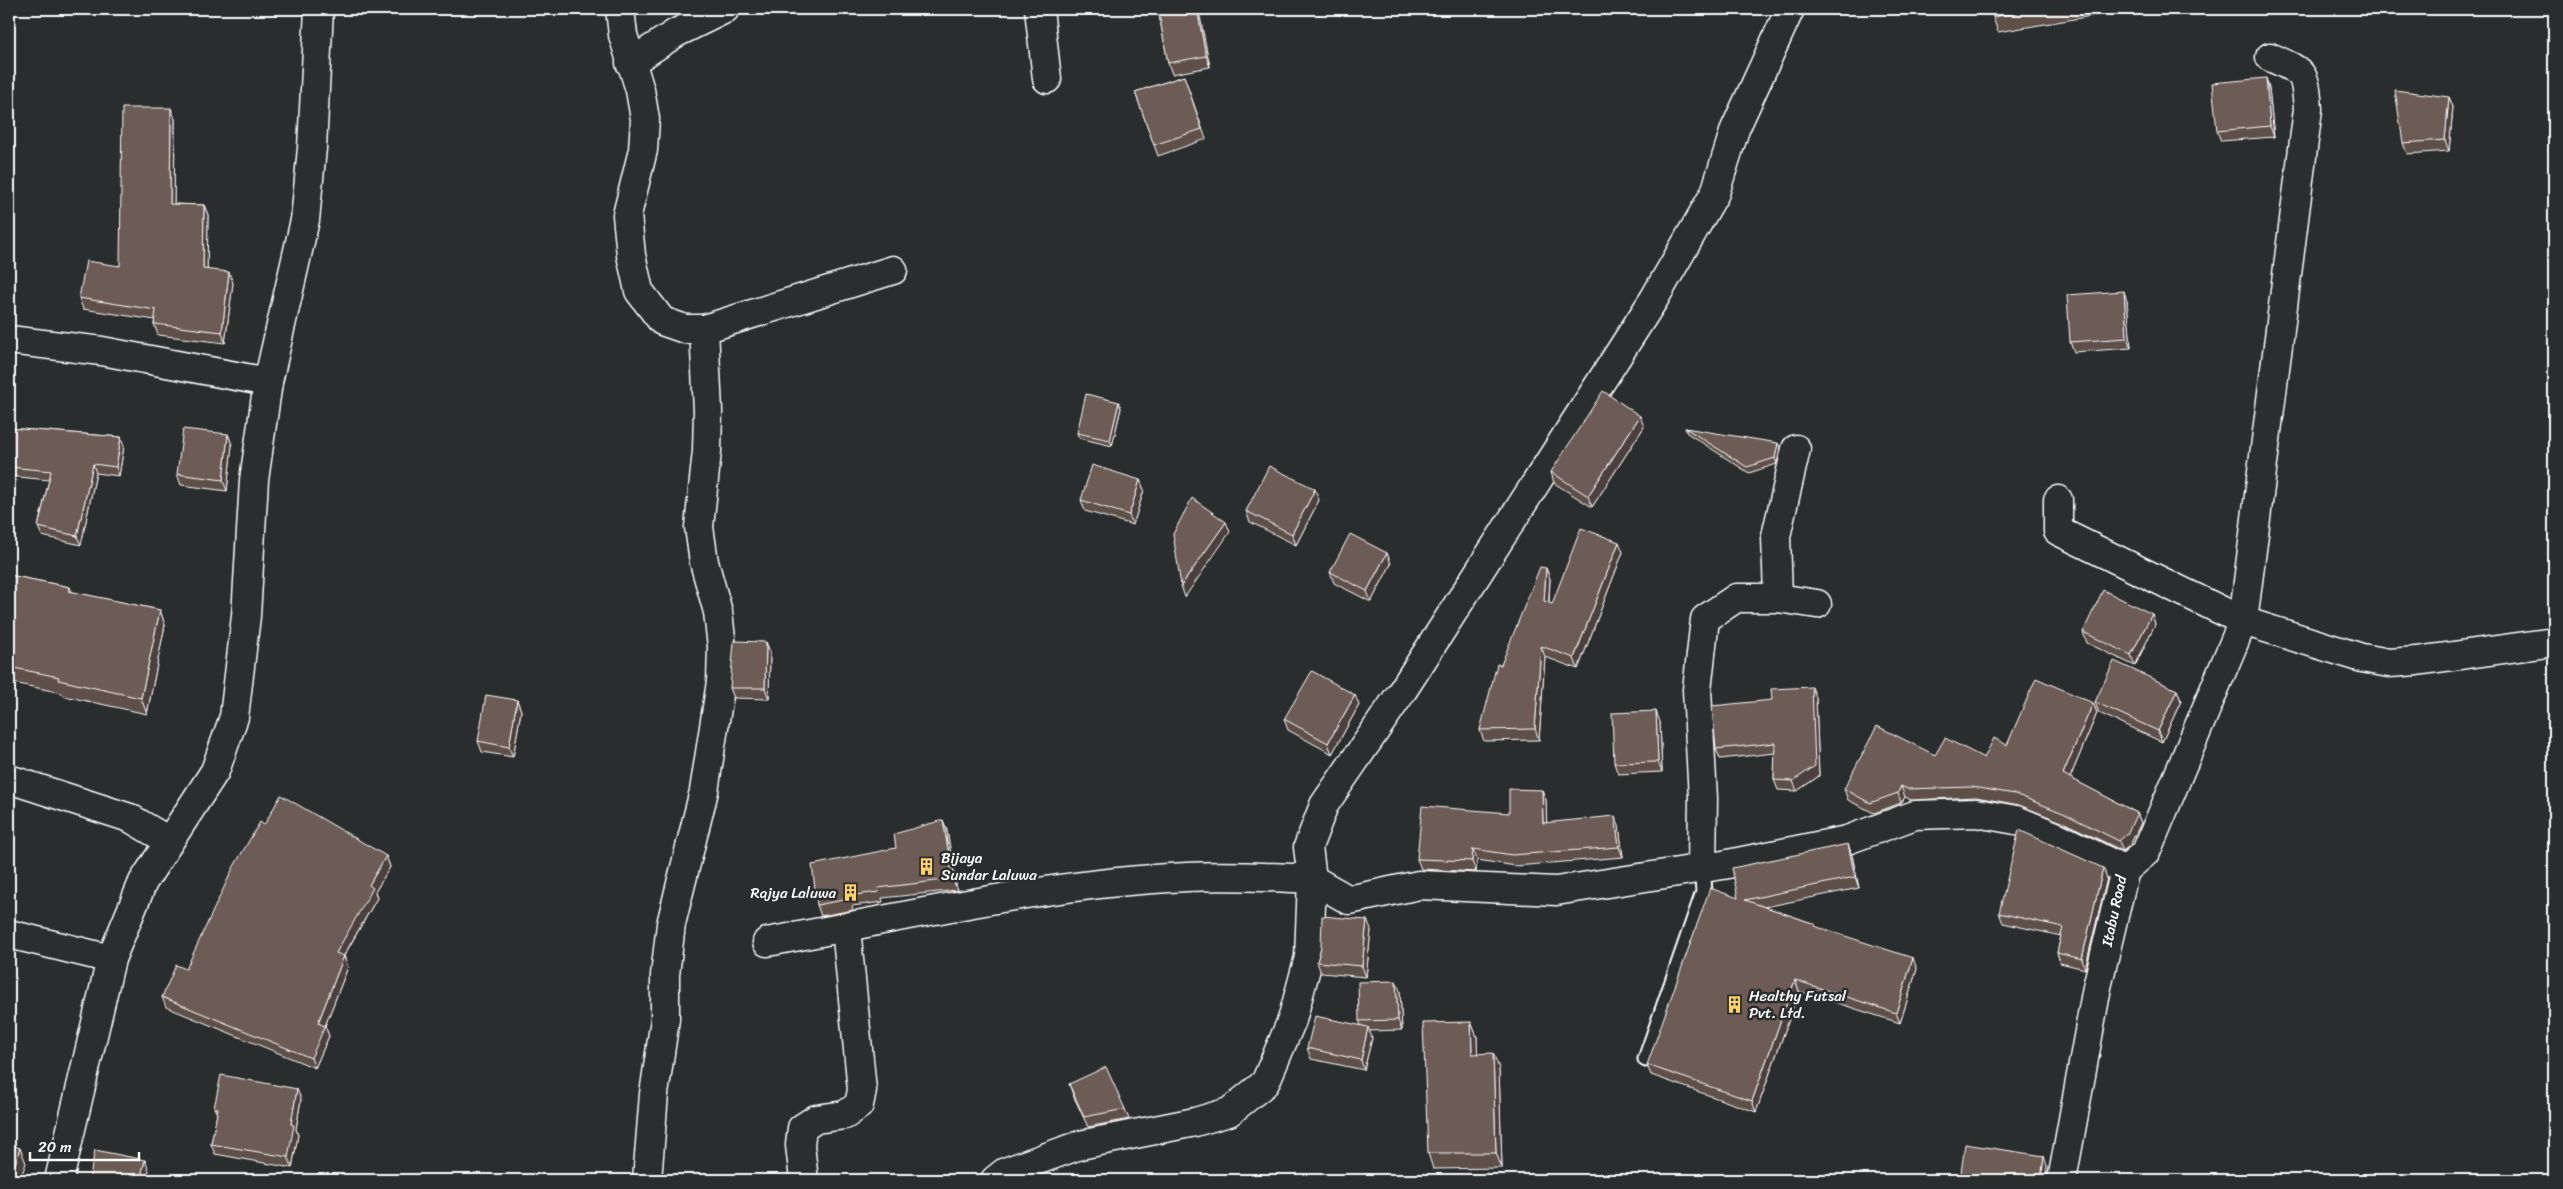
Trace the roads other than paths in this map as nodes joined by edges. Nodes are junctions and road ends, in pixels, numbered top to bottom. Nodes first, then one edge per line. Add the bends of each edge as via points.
1 (318, 9) edge
2 (620, 9) edge
3 (725, 9) edge
4 (1039, 9) edge
5 (1790, 9) edge
6 (2270, 57) dead end
7 (630, 63) junction
8 (1047, 79) dead end
9 (893, 270) dead end
10 (704, 329) junction
11 (9, 340) edge
12 (268, 382) junction
13 (1796, 449) dead end
14 (2058, 500) dead end
15 (1778, 598) junction
16 (1817, 604) dead end
17 (2243, 621) junction
18 (2554, 642) edge
19 (9, 778) edge
20 (169, 840) junction
21 (1702, 867) junction
22 (2125, 870) junction
23 (1312, 879) junction
24 (846, 928) junction
25 (9, 934) edge
26 (767, 942) dead end
27 (111, 959) junction
28 (1646, 1059) dead end
29 (59, 1180) edge
30 (646, 1180) edge
31 (804, 1180) edge
32 (995, 1180) edge
33 (2062, 1180) edge

1 - 12 street via 312,148 305,220
2 - 7 street via 622,35
3 - 7 street via 676,33
4 - 8 street
5 - 23 street via 1735,129 1715,193 1654,299 1401,694 1324,805 1308,847
6 - 17 street via 2296,69 2306,80 2308,109
7 - 10 street via 640,90 645,119 643,150 627,215 630,255 639,291 662,321 684,329
9 - 10 street
10 - 30 street via 708,411 700,527 704,562 718,612 721,682 704,791 671,924 665,975 665,1019
11 - 12 street via 102,351
12 - 20 street via 254,480 246,616 234,717 215,771
13 - 15 street via 1776,536
14 - 17 street via 2058,532
15 - 16 street
15 - 21 street via 1736,598 1705,619 1698,690 1703,798
17 - 18 street via 2362,658 2389,663
17 - 22 street via 2146,852
19 - 20 street via 130,818
20 - 27 street via 144,882
21 - 22 street, Itabu Road via 1847,840 1915,814 1976,813 2016,820
21 - 23 street, Itabu Road via 1556,891 1419,885 1349,900
21 - 28 lane via 1704,892
22 - 33 street, Itabu Road via 2097,987
23 - 24 street via 1187,877 1106,883 1012,896
23 - 32 street via 1309,957 1292,1020 1265,1083 1229,1112 1080,1145 1005,1172
24 - 26 street
24 - 31 street via 862,1090 859,1106 845,1115 816,1119 802,1128 800,1145
25 - 27 street
27 - 29 street

